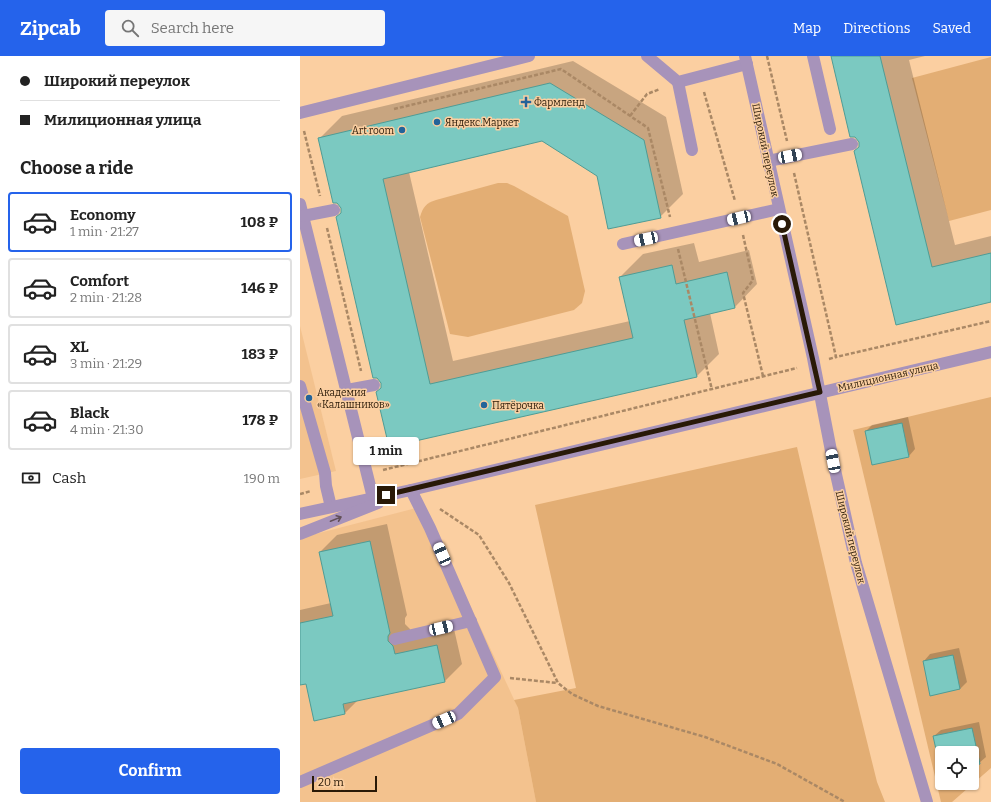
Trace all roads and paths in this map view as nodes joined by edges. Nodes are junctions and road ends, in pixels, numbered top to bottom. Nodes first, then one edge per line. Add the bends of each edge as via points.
1 (529, 56) edge
2 (647, 56) edge
3 (767, 56) edge
4 (813, 56) edge
5 (746, 60) edge
6 (678, 82) junction
7 (387, 111) dead end
8 (300, 113) edge
9 (630, 116) junction
10 (311, 129) dead end
11 (830, 129) dead end
12 (304, 131) junction
13 (300, 132) edge
14 (852, 144) dead end
15 (692, 150) dead end
16 (790, 156) junction
17 (768, 161) junction
18 (300, 204) edge
19 (779, 209) junction
20 (329, 211) junction
21 (303, 216) junction
22 (674, 233) junction
23 (623, 244) dead end
24 (991, 320) edge
25 (991, 352) edge
26 (763, 376) dead end
27 (300, 386) edge
28 (370, 386) joint
29 (347, 390) junction
30 (712, 390) junction
31 (820, 392) junction
32 (367, 473) junction
33 (326, 486) junction
34 (411, 490) junction
35 (300, 494) edge
36 (373, 498) junction
37 (436, 506) dead end
38 (331, 507) junction
39 (300, 514) edge
40 (300, 534) edge
41 (471, 621) junction
42 (395, 639) dead end
43 (496, 677) junction
44 (558, 683) junction
45 (300, 782) edge
46 (844, 802) edge
47 (927, 802) edge

1 - 8 street
2 - 6 street
3 - 16 path
4 - 11 street
5 - 6 street
5 - 17 street, Широкий переулок
6 - 9 path via 647,94
6 - 15 street
7 - 9 path via 561,69
9 - 22 path via 648,128
10 - 12 path
12 - 13 path
12 - 20 path
14 - 16 street
16 - 17 street
16 - 24 path via 836,357
17 - 19 street, Широкий переулок
18 - 21 street
19 - 22 street
19 - 31 street, Широкий переулок
20 - 21 street
20 - 28 path
21 - 29 street
22 - 23 street
22 - 30 path
25 - 31 street, Милиционная улица
26 - 30 path
27 - 33 street via 325,474
28 - 29 street
29 - 32 street
30 - 32 path
31 - 34 street, Милиционная улица
31 - 47 street, Широкий переулок via 856,563
32 - 36 street
33 - 35 path
33 - 38 street
34 - 36 street, Милиционная улица
40 -> 34 street, Милиционная улица
34 - 41 street
36 - 38 street, Милиционная улица
37 - 44 path via 479,535 509,583
38 - 39 street, Милиционная улица
41 - 42 street
41 - 43 street
43 - 44 path
43 - 45 street via 458,714
44 - 46 path via 572,694 598,706 705,737 777,764

